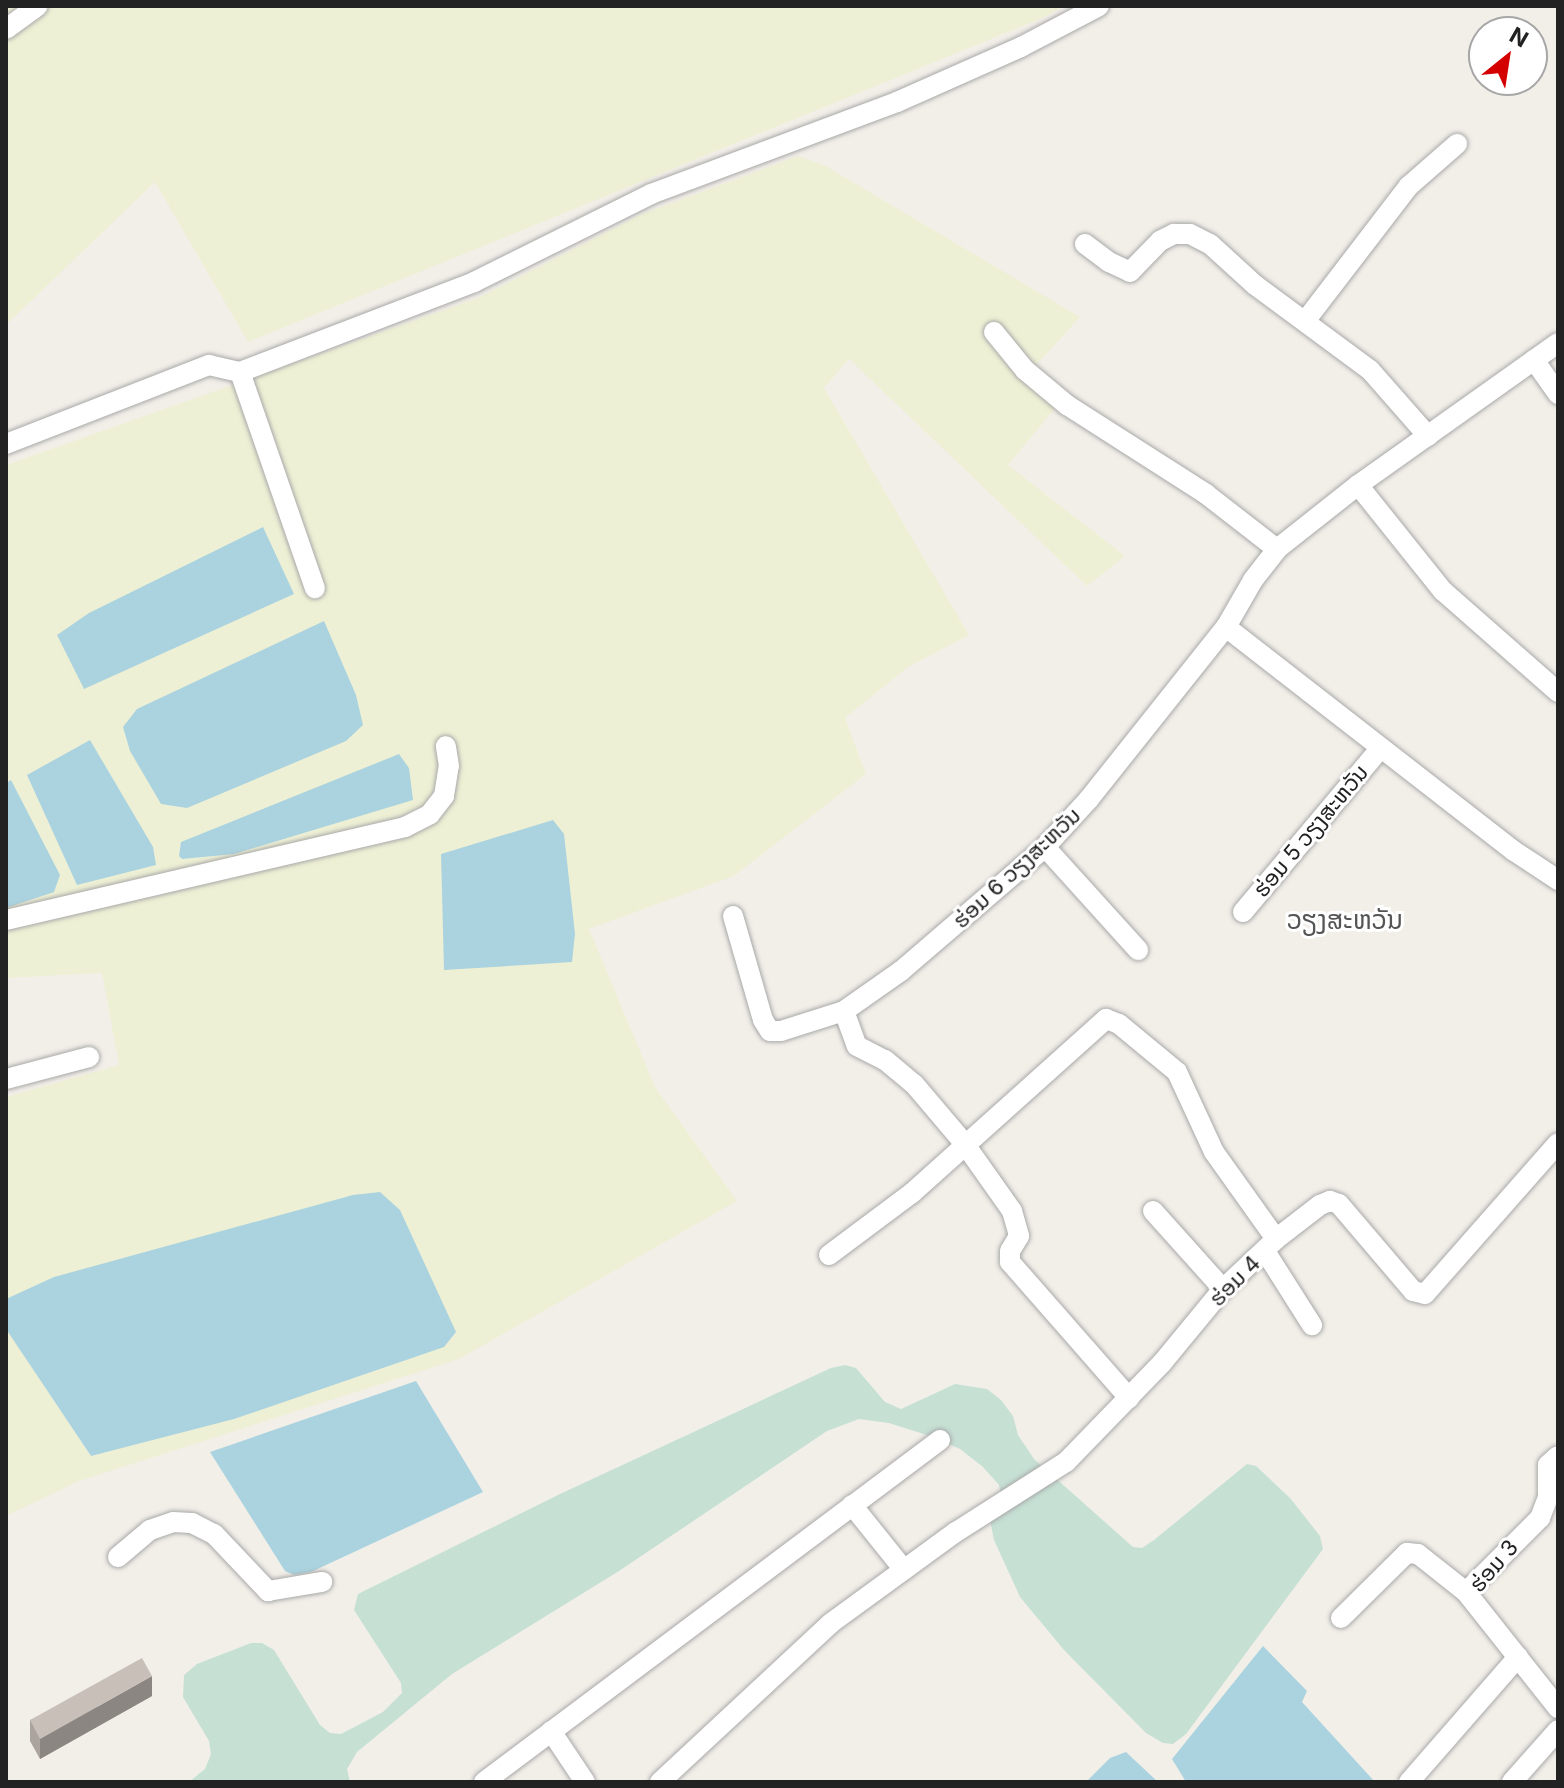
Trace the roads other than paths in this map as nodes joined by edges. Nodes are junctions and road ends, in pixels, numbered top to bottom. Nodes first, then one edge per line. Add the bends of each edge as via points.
1 (38, 6) edge
2 (1099, 6) edge
3 (6, 29) edge
4 (1457, 144) dead end
5 (1085, 244) dead end
6 (1306, 320) junction
7 (994, 332) dead end
8 (1558, 343) edge
9 (1534, 360) junction
10 (240, 372) junction
11 (1558, 394) edge
12 (1428, 436) junction
13 (6, 444) edge
14 (1358, 485) junction
15 (1277, 549) junction
16 (315, 588) dead end
17 (1226, 627) junction
18 (1558, 692) edge
19 (446, 746) dead end
20 (1380, 749) junction
21 (1045, 847) junction
22 (1558, 880) edge
23 (1243, 912) dead end
24 (733, 916) dead end
25 (6, 920) edge
26 (1138, 950) dead end
27 (844, 1011) junction
28 (89, 1057) dead end
29 (6, 1079) edge
30 (964, 1143) junction
31 (1558, 1143) edge
32 (1153, 1211) dead end
33 (1270, 1245) junction
34 (829, 1255) dead end
35 (1223, 1289) junction
36 (1312, 1325) dead end
37 (1129, 1398) junction
38 (940, 1440) dead end
39 (1558, 1456) edge
40 (852, 1505) junction
41 (118, 1557) dead end
42 (904, 1570) junction
43 (322, 1582) dead end
44 (1466, 1592) junction
45 (1341, 1618) dead end
46 (1518, 1657) junction
47 (1558, 1708) edge
48 (1558, 1730) edge
49 (551, 1731) junction
50 (484, 1782) edge
51 (585, 1782) edge
52 (660, 1782) edge
53 (1409, 1782) edge
54 (1512, 1782) edge

1 - 3 street
2 - 10 street via 897,102 651,194 474,282
4 - 6 street via 1409,186
5 - 6 street via 1130,272 1160,241 1190,234
6 - 12 street via 1370,370
7 - 15 street via 1025,370 1067,405 1206,494
8 - 9 street, ຮ່ອມ 6 ວຽງສະຫວັນ
9 - 11 street
9 - 12 street, ຮ່ອມ 6 ວຽງສະຫວັນ
10 - 13 street via 209,365
10 - 16 street
12 - 14 street, ຮ່ອມ 6 ວຽງສະຫວັນ
14 - 15 street, ຮ່ອມ 6 ວຽງສະຫວັນ
14 - 18 street via 1443,591
15 - 17 street, ຮ່ອມ 6 ວຽງສະຫວັນ
17 - 20 street
17 - 21 street, ຮ່ອມ 6 ວຽງສະຫວັນ
19 - 25 street via 444,796 430,814 405,827
20 - 22 street
20 - 23 street, ຮ່ອມ 5 ວຽງສະຫວັນ
21 - 26 street
21 - 27 street, ຮ່ອມ 6 ວຽງສະຫວັນ via 941,939
24 - 27 street, ຮ່ອມ 6 ວຽງສະຫວັນ via 770,1031
27 - 30 street via 857,1046 914,1084
28 - 29 street
30 - 33 street via 1106,1019 1177,1072 1214,1152
30 - 34 street via 912,1193
30 - 37 street via 1012,1211 1019,1236 1010,1262
31 - 33 street, ຮ່ອມ 4 via 1425,1294 1413,1291 1339,1204 1330,1201
32 - 35 street
33 - 35 street, ຮ່ອມ 4
33 - 36 street
35 - 37 street, ຮ່ອມ 4
37 - 42 street, ຮ່ອມ 4 via 1066,1462
38 - 40 street
39 - 44 street, ຮ່ອມ 3 via 1548,1465 1548,1497 1540,1518
40 - 42 street
40 - 49 street
41 - 43 street via 150,1530 173,1522 192,1523 214,1534 268,1591
42 - 52 street, ຮ່ອມ 4 via 831,1623
44 - 45 street via 1428,1559 1407,1553
44 - 46 street, ຮ່ອມ 3
46 - 47 street, ຮ່ອມ 3
46 - 53 street
48 - 54 street
49 - 50 street
49 - 51 street

